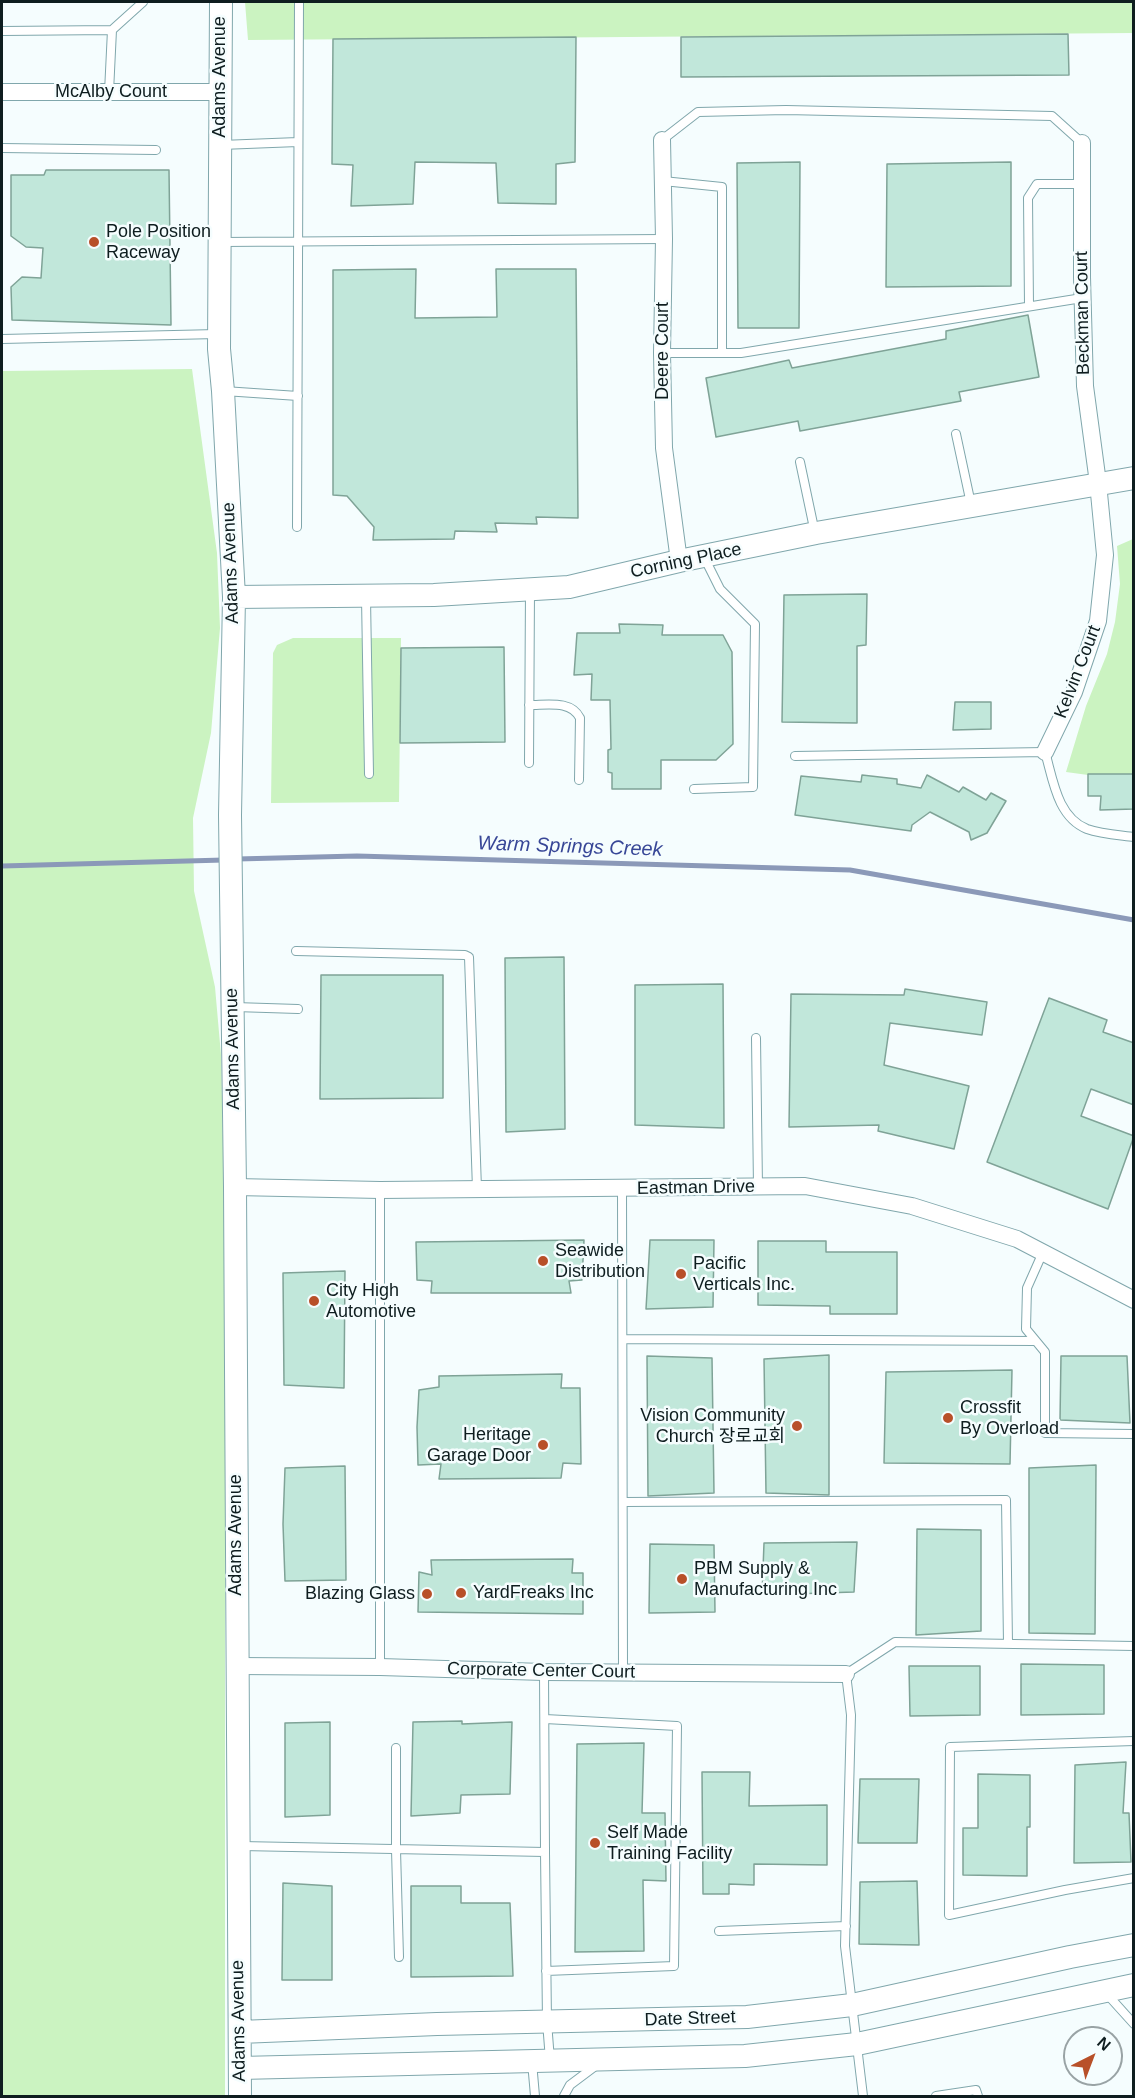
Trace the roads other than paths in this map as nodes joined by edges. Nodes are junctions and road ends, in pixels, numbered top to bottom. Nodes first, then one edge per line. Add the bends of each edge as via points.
1 (143, 2) edge
2 (221, 2) edge
3 (299, 2) edge
4 (112, 30) junction
5 (2, 31) edge
6 (2, 92) edge
7 (109, 92) junction
8 (220, 92) junction
9 (662, 140) joint
10 (298, 142) junction
11 (1082, 143) joint
12 (220, 145) junction
13 (2, 148) edge
14 (156, 150) dead end
15 (663, 181) junction
16 (1082, 184) junction
17 (664, 239) junction
18 (220, 242) junction
19 (299, 243) junction
20 (1082, 298) junction
21 (1029, 306) junction
22 (219, 334) junction
23 (2, 339) edge
24 (662, 353) junction
25 (722, 353) junction
26 (223, 391) junction
27 (298, 396) junction
28 (956, 434) dead end
29 (800, 462) dead end
30 (1134, 478) edge
31 (1098, 483) junction
32 (971, 506) junction
33 (297, 527) dead end
34 (816, 533) junction
35 (704, 557) junction
36 (679, 561) junction
37 (530, 589) junction
38 (234, 597) junction
39 (366, 597) junction
40 (529, 705) junction
41 (1045, 752) junction
42 (795, 756) dead end
43 (529, 763) dead end
44 (369, 774) dead end
45 (579, 780) dead end
46 (694, 789) dead end
47 (1134, 837) edge
48 (296, 951) dead end
49 (233, 1007) junction
50 (298, 1009) dead end
51 (756, 1038) dead end
52 (758, 1187) junction
53 (235, 1188) junction
54 (622, 1188) junction
55 (381, 1190) junction
56 (477, 1190) junction
57 (1043, 1252) junction
58 (1134, 1300) edge
59 (623, 1340) junction
60 (1035, 1341) junction
61 (1134, 1434) edge
62 (623, 1502) junction
63 (1008, 1644) junction
64 (1134, 1646) edge
65 (237, 1666) junction
66 (380, 1667) junction
67 (544, 1672) junction
68 (623, 1673) junction
69 (846, 1674) junction
70 (545, 1719) junction
71 (1134, 1741) edge
72 (396, 1748) dead end
73 (238, 1845) junction
74 (396, 1850) junction
75 (545, 1852) junction
76 (1134, 1878) edge
77 (846, 1926) junction
78 (719, 1931) dead end
79 (1134, 1945) edge
80 (399, 1957) dead end
81 (546, 1971) junction
82 (1134, 1985) edge
83 (1104, 1990) junction
84 (852, 2006) junction
85 (547, 2022) junction
86 (1134, 2024) edge
87 (240, 2032) junction
88 (857, 2044) junction
89 (604, 2059) junction
90 (541, 2061) junction
91 (240, 2068) junction
92 (240, 2097) edge
93 (535, 2097) edge
94 (564, 2097) edge
95 (863, 2097) edge
96 (936, 2097) edge
97 (978, 2097) edge

1 - 4 lane
2 - 8 street, Adams Avenue
3 - 10 lane
4 - 5 lane
4 - 7 lane
6 - 7 street, McAlby Count
7 - 8 street, McAlby Count
8 - 12 street, Adams Avenue
9 - 11 lane via 698,112 786,110 1052,116
9 - 15 street, Deere Court
10 - 12 lane
10 - 19 lane
11 - 16 street, Beckman Court
12 - 18 street, Adams Avenue
13 - 14 lane
15 - 17 street, Deere Court
15 - 25 lane via 722,187
16 - 20 street, Beckman Court
16 - 21 lane via 1037,184 1028,198
17 - 19 lane
17 - 24 street, Deere Court
18 - 19 lane
18 - 22 street, Adams Avenue
19 - 27 lane
20 - 21 lane
20 - 31 street, Beckman Court via 1084,386
21 - 25 lane
22 - 23 lane
22 - 26 street, Adams Avenue
24 - 25 lane
24 - 36 street, Deere Court via 664,448
26 - 27 lane
26 - 38 street, Adams Avenue
27 - 33 lane
28 - 32 lane
29 - 34 lane
30 - 31 street, Corning Place
31 - 32 street, Corning Place
31 - 41 street, Kelvin Court via 1105,555 1098,621 1074,692
32 - 34 street, Corning Place
34 - 35 street, Corning Place
35 - 36 street, Corning Place
35 - 46 lane via 720,589 755,624 753,788
36 - 37 street, Corning Place via 569,586
37 - 39 street, Corning Place
37 - 40 lane
38 - 39 street, Corning Place
38 - 49 street, Adams Avenue via 230,815
39 - 44 lane
40 - 43 lane
40 - 45 lane via 567,705 576,710 580,718
41 - 42 lane
41 - 47 lane via 1058,800 1070,818 1086,829
48 - 56 lane via 469,957
49 - 50 lane
49 - 53 street, Adams Avenue
51 - 52 lane
52 - 54 street, Eastman Drive
52 - 57 street, Eastman Drive via 805,1186 912,1206 1017,1239
53 - 55 street, Eastman Drive
53 - 65 street, Adams Avenue
54 - 56 street, Eastman Drive
54 - 59 lane
55 - 56 street, Eastman Drive
55 - 66 lane
57 - 58 street, Eastman Drive
57 - 60 lane via 1027,1288 1026,1329
59 - 60 lane
59 - 62 lane
60 - 61 lane via 1045,1352 1045,1433
62 - 63 lane via 1006,1500
62 - 68 lane
63 - 64 lane
63 - 69 lane via 895,1642
65 - 66 street, Corporate Center Court
65 - 73 street, Adams Avenue
66 - 67 street, Corporate Center Court
67 - 68 street, Corporate Center Court
67 - 70 lane
68 - 69 street, Corporate Center Court
69 - 77 lane via 851,1715
70 - 75 lane
70 - 81 lane via 677,1726 674,1966
71 - 76 lane via 950,1747 949,1915
72 - 74 lane
73 - 74 lane
73 - 87 street, Adams Avenue
74 - 75 lane
74 - 80 lane
75 - 81 lane
77 - 78 lane
77 - 84 lane
79 - 84 street, Date Street
81 - 85 lane
82 - 83 street
83 - 86 lane
83 - 88 street
84 - 85 street, Date Street via 747,2017
84 - 88 lane
85 - 87 street, Date Street
85 - 90 lane
87 - 91 street, Adams Avenue
88 - 89 street via 745,2056
88 - 95 lane
89 - 90 street
89 - 94 lane via 570,2085
90 - 91 street
90 - 93 lane
91 - 92 street, Adams Avenue
96 - 97 lane via 976,2090

